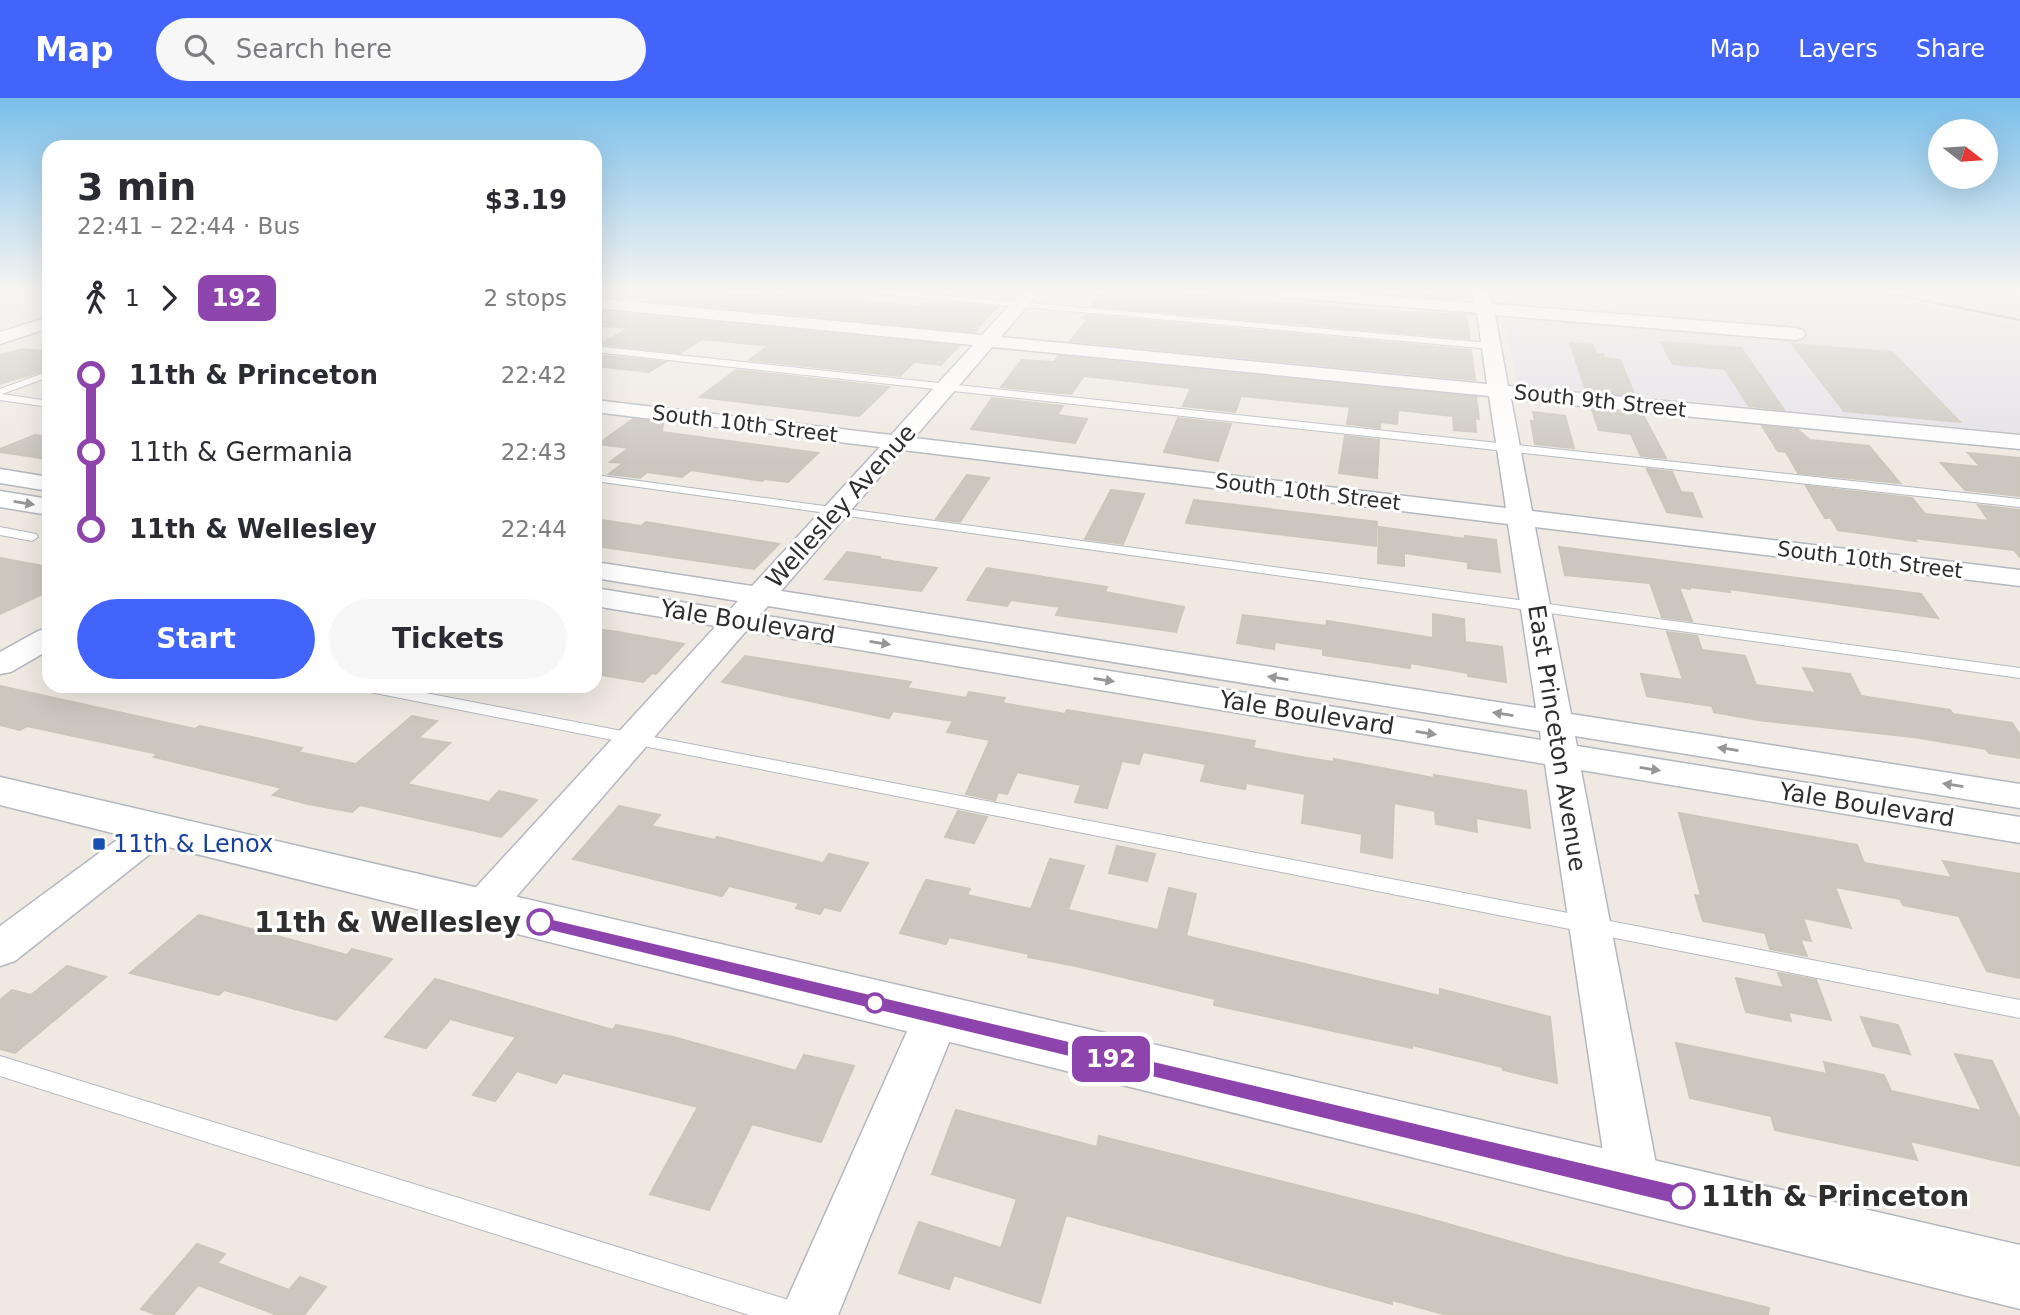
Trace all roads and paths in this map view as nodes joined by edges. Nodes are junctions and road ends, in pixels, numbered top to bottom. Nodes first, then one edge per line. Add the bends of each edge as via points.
1 (980, 349) edge
2 (1067, 349) edge
3 (1492, 349) edge
4 (602, 350) edge
5 (42, 377) edge
6 (946, 387) junction
7 (1500, 391) junction
8 (0, 395) edge
9 (42, 403) edge
10 (602, 407) edge
11 (898, 442) junction
12 (2020, 442) edge
13 (1510, 449) junction
14 (0, 476) edge
15 (602, 479) edge
16 (42, 483) edge
17 (0, 499) edge
18 (2020, 503) edge
19 (42, 506) edge
20 (838, 511) junction
21 (1521, 518) junction
22 (0, 531) edge
23 (32, 537) dead end
24 (602, 572) edge
25 (2020, 578) edge
26 (602, 597) edge
27 (1535, 607) junction
28 (750, 608) junction
29 (42, 641) edge
30 (0, 665) edge
31 (2020, 673) edge
32 (400, 693) edge
33 (1557, 738) junction
34 (632, 739) junction
35 (0, 791) edge
36 (2020, 796) edge
37 (157, 829) junction
38 (2020, 830) edge
39 (482, 908) junction
40 (1589, 926) junction
41 (0, 949) edge
42 (2020, 1009) edge
43 (936, 1018) junction
44 (0, 1066) edge
45 (1634, 1185) junction
46 (2020, 1277) edge
47 (792, 1315) edge
48 (809, 1315) edge

1 - 6 street, Wellesley Avenue
2 - 7 street, South 9th Street
3 - 7 street, East Princeton Avenue
4 - 6 lane
5 - 8 lane
6 - 11 street, Wellesley Avenue
6 - 13 lane
7 - 12 street, South 9th Street
7 - 13 street, East Princeton Avenue
8 - 9 lane
10 - 11 street, South 10th Street
11 - 20 street, Wellesley Avenue
11 - 21 street, South 10th Street
13 - 18 lane
13 - 21 street, East Princeton Avenue
14 - 16 street
15 - 20 lane
17 -> 19 street
20 - 27 lane
20 - 28 street, Wellesley Avenue
21 - 25 street, South 10th Street
21 - 27 street, East Princeton Avenue
22 - 23 lane
24 - 28 street, Yale Boulevard
26 - 28 street, Yale Boulevard
27 - 31 lane
27 - 33 street, East Princeton Avenue
28 - 33 street, Yale Boulevard
28 - 34 street, Wellesley Avenue
29 - 30 street
32 - 34 lane
36 -> 33 street, Yale Boulevard
33 -> 38 street, Yale Boulevard
33 - 40 street, East Princeton Avenue
34 - 39 street, Wellesley Avenue
34 - 40 lane
35 - 37 street
37 - 39 street
37 - 41 street
39 - 43 street
40 - 42 lane
40 - 45 street, East Princeton Avenue
43 - 45 street
43 - 48 street
44 - 47 lane
45 - 46 street

